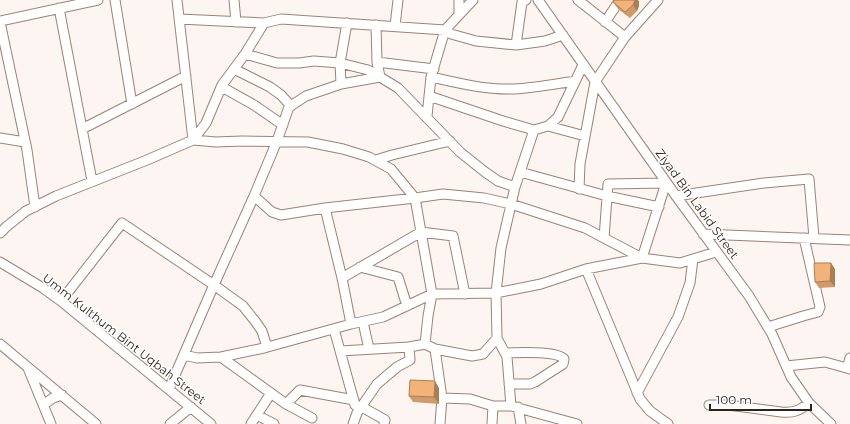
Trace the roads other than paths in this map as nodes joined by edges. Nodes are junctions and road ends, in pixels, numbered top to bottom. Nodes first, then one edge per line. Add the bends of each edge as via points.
1 (98, 0) edge
2 (115, 0) edge
3 (176, 0) edge
4 (234, 0) edge
5 (398, 0) edge
6 (459, 0) edge
7 (473, 0) edge
8 (526, 0) edge
9 (538, 0) edge
10 (578, 0) edge
11 (620, 0) edge
12 (658, 0) edge
13 (59, 8) junction
14 (459, 15) junction
15 (179, 19) junction
16 (0, 21) edge
17 (236, 22) junction
18 (605, 22) junction
19 (264, 23) junction
20 (347, 23) junction
21 (376, 25) junction
22 (395, 26) junction
23 (446, 30) junction
24 (563, 35) junction
25 (625, 37) junction
26 (516, 45) junction
27 (245, 54) junction
28 (377, 62) junction
29 (340, 63) junction
30 (583, 65) junction
31 (234, 69) junction
32 (432, 73) junction
33 (186, 76) junction
34 (380, 76) junction
35 (575, 81) junction
36 (595, 82) junction
37 (341, 84) junction
38 (222, 87) junction
39 (429, 96) junction
40 (132, 104) junction
41 (291, 106) junction
42 (427, 116) junction
43 (283, 124) junction
44 (548, 126) junction
45 (82, 129) junction
46 (534, 130) junction
47 (585, 136) junction
48 (0, 138) edge
49 (193, 140) junction
50 (277, 141) junction
51 (450, 141) junction
52 (25, 142) junction
53 (376, 160) junction
54 (520, 172) junction
55 (92, 181) junction
56 (666, 183) junction
57 (515, 187) junction
58 (579, 189) junction
59 (254, 196) junction
60 (607, 196) junction
61 (676, 196) junction
62 (416, 198) junction
63 (511, 204) junction
64 (35, 206) junction
65 (658, 207) junction
66 (325, 208) junction
67 (421, 232) junction
68 (0, 233) edge
69 (703, 234) junction
70 (604, 238) junction
71 (804, 238) junction
72 (814, 238) junction
73 (850, 240) edge
74 (716, 252) junction
75 (642, 258) junction
76 (693, 259) junction
77 (0, 262) edge
78 (360, 267) junction
79 (586, 269) junction
80 (342, 278) junction
81 (214, 285) junction
82 (496, 293) junction
83 (432, 294) junction
84 (465, 294) junction
85 (61, 301) junction
86 (407, 306) junction
87 (363, 322) junction
88 (351, 324) junction
89 (768, 328) junction
90 (334, 329) junction
91 (497, 338) junction
92 (0, 344) edge
93 (425, 344) junction
94 (267, 347) junction
95 (409, 347) junction
96 (369, 349) junction
97 (435, 349) junction
98 (340, 351) junction
99 (505, 353) junction
100 (184, 355) junction
101 (221, 357) junction
102 (850, 358) edge
103 (27, 366) junction
104 (786, 366) junction
105 (848, 369) edge
106 (509, 384) junction
107 (169, 389) junction
108 (271, 393) junction
109 (637, 393) junction
110 (62, 395) junction
111 (442, 398) junction
112 (354, 400) junction
113 (808, 403) junction
114 (286, 404) junction
115 (44, 405) junction
116 (709, 405) dead end
117 (493, 406) junction
118 (191, 407) junction
119 (514, 407) junction
120 (359, 410) junction
121 (257, 415) junction
122 (312, 418) dead end
123 (51, 424) edge
124 (96, 424) edge
125 (170, 424) edge
126 (211, 424) edge
127 (251, 424) edge
128 (274, 424) edge
129 (353, 424) edge
130 (384, 424) edge
131 (440, 424) edge
132 (492, 424) edge
133 (521, 424) edge
134 (577, 424) edge
135 (668, 424) edge
136 (831, 424) edge

1 - 13 street
2 - 40 street
3 - 15 street
4 - 17 street
5 - 22 street
6 - 14 street
7 - 14 street
8 - 26 street via 522,2
9 - 24 street, Ziyad Bin Labid Street
10 - 18 street
11 - 18 street
12 - 25 street
13 - 16 street
13 - 45 street
14 - 23 street
15 - 17 street
15 - 33 street
16 - 52 street
17 - 19 street
18 - 25 street
19 - 20 street via 281,19
19 - 27 street
20 - 21 street
20 - 29 street
21 - 22 street
21 - 28 street
22 - 23 street
23 - 26 street via 451,34 476,41
23 - 32 street
24 - 26 street via 545,41
24 - 30 street, Ziyad Bin Labid Street
25 - 36 street
27 - 29 street via 277,62
27 - 31 street
28 - 32 street
28 - 34 street
29 - 34 street
29 - 37 street
30 - 35 street
30 - 36 street, Ziyad Bin Labid Street
31 - 38 street
31 - 41 street via 270,87
32 - 35 street via 467,85 489,88 514,89
32 - 39 street
33 - 40 street
33 - 49 street
34 - 37 street
34 - 42 street via 398,88
35 - 44 street via 558,117
36 - 47 street
36 - 56 street, Ziyad Bin Labid Street
37 - 41 street via 306,96
38 - 43 street
38 - 49 street via 206,123
39 - 42 street
39 - 46 street
40 - 45 street
41 - 43 street
42 - 51 street
43 - 50 street
44 - 46 street
44 - 47 street
45 - 55 street
46 - 54 street
47 - 58 street
48 - 52 street
49 - 50 street
49 - 55 street
50 - 53 street via 308,142 343,149
50 - 59 street
51 - 53 street
51 - 57 street via 485,172 498,181
52 - 64 street
53 - 62 street via 391,168
54 - 57 street
54 - 58 street
55 - 64 street
56 - 60 street via 608,184
56 - 61 street, Ziyad Bin Labid Street
56 - 65 street
57 - 63 street
58 - 60 street
59 - 66 street via 272,212 281,215
59 - 81 street
60 - 65 street
60 - 70 street
61 - 69 street, Ziyad Bin Labid Street
61 - 72 street via 810,179
62 - 63 street via 443,194 484,198
62 - 66 street
62 - 67 street
63 - 70 street via 585,228
63 - 82 street via 501,248
64 - 68 street
65 - 75 street
66 - 80 street
67 - 78 street
67 - 83 street
67 - 84 street via 453,236
69 - 71 street
69 - 74 street, Ziyad Bin Labid Street
70 - 75 street
71 - 72 street
71 - 89 street via 820,310
72 - 73 street
74 - 76 street
74 - 89 street, Ziyad Bin Labid Street via 749,296
75 - 76 street via 680,263
75 - 79 street
76 - 109 street via 690,283 678,317
77 - 85 street, Umm Kulthum Bint Uqbah Street
78 - 80 street
78 - 86 street via 398,277
79 - 82 street via 541,284
79 - 109 street
80 - 88 street
81 - 85 street via 122,223
81 - 94 street via 243,306 262,331
81 - 100 street
82 - 84 street
82 - 91 street
83 - 84 street
83 - 86 street
83 - 93 street
85 - 107 street, Umm Kulthum Bint Uqbah Street
86 - 87 street via 383,317
87 - 88 street
87 - 96 street
88 - 90 street
89 - 104 street, Ziyad Bin Labid Street
90 - 94 street
90 - 98 street
91 - 97 street via 483,354 472,356
91 - 99 street
92 - 103 street
93 - 95 street
93 - 97 street
94 - 101 street
95 - 96 street
95 - 120 street via 410,360 377,384
96 - 98 street
97 - 111 street
98 - 112 street
99 - 106 street
99 - 106 street via 548,353 564,359 563,364 535,382
100 - 101 street via 197,358
100 - 107 street
101 - 108 street
102 - 105 street
103 - 110 street
103 - 115 street
104 - 105 street via 825,362
104 - 113 street, Ziyad Bin Labid Street
106 - 119 street
107 - 118 street, Umm Kulthum Bint Uqbah Street
108 - 114 street
108 - 121 street
109 - 135 street via 650,411
110 - 115 street
110 - 124 street
111 - 117 street via 470,400
111 - 131 street
112 - 114 street via 300,390
112 - 120 street
113 - 116 street via 790,413
113 - 136 street, Ziyad Bin Labid Street
114 - 122 street
115 - 123 street
117 - 119 street
117 - 132 street
118 - 125 street
118 - 126 street, Umm Kulthum Bint Uqbah Street
119 - 133 street
119 - 134 street
120 - 129 street
120 - 130 street via 385,420
121 - 127 street
121 - 128 street

